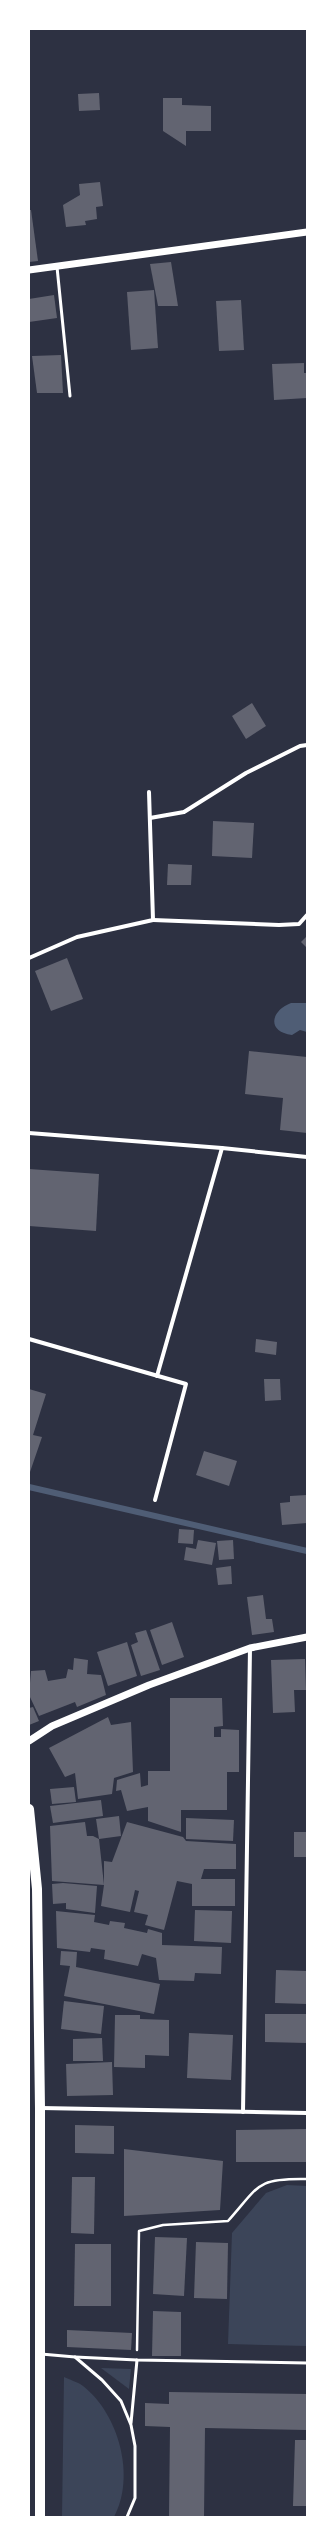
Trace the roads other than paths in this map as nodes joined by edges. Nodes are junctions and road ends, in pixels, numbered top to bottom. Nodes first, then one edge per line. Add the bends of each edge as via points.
1 (307, 232) edge
2 (57, 266) junction
3 (29, 270) edge
4 (70, 396) dead end
5 (307, 746) edge
6 (150, 792) dead end
7 (150, 818) junction
8 (307, 916) edge
9 (153, 920) junction
10 (29, 958) edge
11 (29, 1133) edge
12 (222, 1148) junction
13 (307, 1157) edge
14 (29, 1339) edge
15 (158, 1376) junction
16 (156, 1500) dead end
17 (307, 1637) edge
18 (250, 1648) junction
19 (29, 1741) edge
20 (29, 1809) edge
21 (40, 2108) junction
22 (243, 2112) junction
23 (307, 2113) edge
24 (41, 2354) junction
25 (75, 2357) junction
26 (137, 2360) junction
27 (307, 2363) edge
28 (131, 2425) junction
29 (40, 2517) edge
30 (127, 2517) edge

1 - 2 street
2 - 3 street
2 - 4 lane
5 - 7 street via 300,746 246,773 184,812
6 - 7 street
7 - 9 street
8 - 9 street via 299,924 279,925
9 - 10 street via 77,937
11 - 12 street
12 - 13 street
12 - 15 street
14 - 15 street
15 - 16 street via 186,1384
17 - 18 street
18 - 19 street via 149,1684 52,1726
18 - 22 street
20 - 21 main road via 37,1889
21 - 22 street
21 - 24 main road
22 - 23 street
24 - 25 lane
24 - 29 main road
25 - 26 lane
25 - 28 lane via 102,2380 120,2401
26 - 27 lane
26 - 28 lane
28 - 30 lane via 135,2446 135,2498

